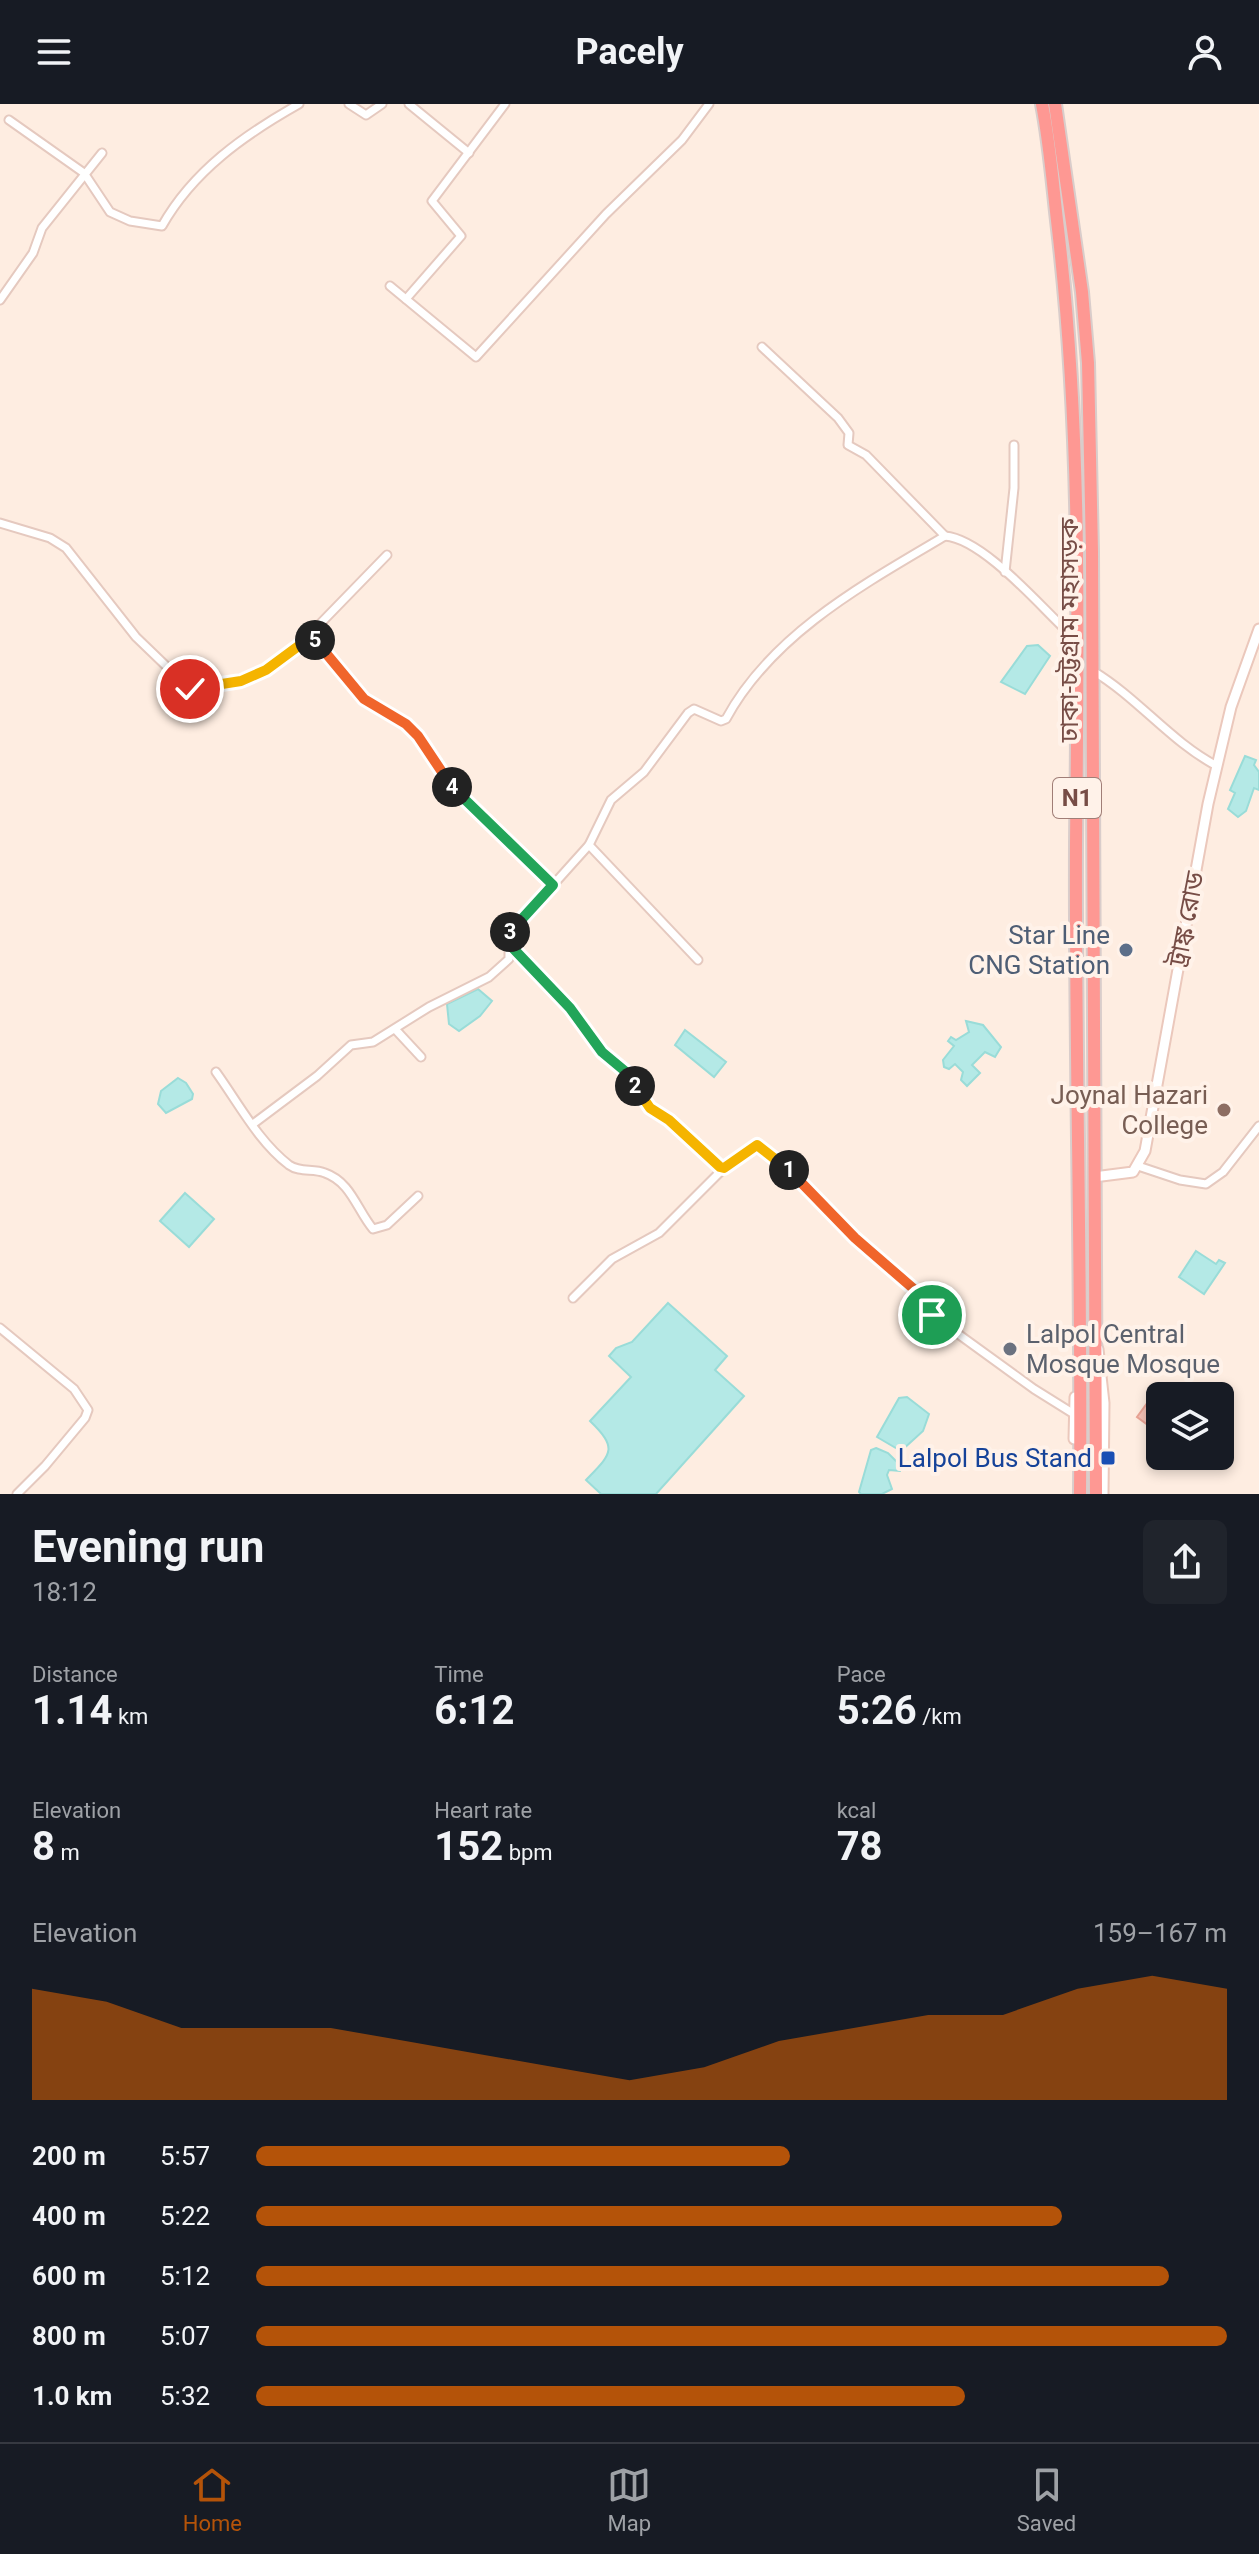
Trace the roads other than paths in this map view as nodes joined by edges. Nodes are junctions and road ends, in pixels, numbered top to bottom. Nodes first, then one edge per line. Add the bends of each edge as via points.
1 (299, 104) edge
2 (349, 104) edge
3 (382, 104) edge
4 (409, 104) edge
5 (505, 104) edge
6 (709, 104) edge
7 (1042, 104) edge
8 (1055, 104) edge
9 (9, 120) dead end
10 (102, 153) dead end
11 (469, 153) junction
12 (84, 173) junction
13 (390, 286) dead end
14 (406, 299) junction
15 (0, 300) edge
16 (762, 347) dead end
17 (1014, 445) dead end
18 (0, 523) edge
19 (945, 536) junction
20 (387, 555) dead end
21 (1005, 572) junction
22 (1259, 629) edge
23 (1076, 634) junction
24 (312, 636) junction
25 (1091, 670) junction
26 (1217, 766) junction
27 (589, 845) junction
28 (553, 885) junction
29 (508, 943) junction
30 (698, 960) dead end
31 (395, 1029) junction
32 (421, 1057) dead end
33 (1077, 1057) junction
34 (1094, 1057) junction
35 (216, 1072) dead end
36 (1077, 1083) junction
37 (1094, 1085) junction
38 (253, 1124) junction
39 (1259, 1126) edge
40 (1138, 1166) junction
41 (724, 1168) junction
42 (1094, 1177) junction
43 (418, 1196) dead end
44 (1077, 1221) junction
45 (1094, 1221) junction
46 (573, 1298) dead end
47 (0, 1328) edge
48 (1081, 1339) junction
49 (1096, 1342) junction
50 (1074, 1414) junction
51 (17, 1494) edge
52 (1076, 1494) edge
53 (1096, 1494) edge
54 (1103, 1494) edge

1 - 12 street via 258,127 203,171 162,226 110,212
2 - 3 street via 366,115
4 - 11 street
5 - 11 street
6 - 14 street via 682,140 606,214 476,357
7 - 23 highway, ঢাকা-চট্টগ্রাম মহাসড়ক / N1 via 1073,368
8 - 25 highway, ঢাকা-চট্টগ্রাম মহাসড়ক / N1 via 1088,363
9 - 12 street
10 - 12 street
11 - 14 street via 432,201 461,236
12 - 15 street via 42,228 33,253
13 - 14 street
16 - 19 street via 838,418 849,433 848,445 866,455
17 - 21 street
18 - 24 street via 66,548 136,637 190,689 241,681 266,670
19 - 21 street via 971,546
19 - 27 street via 863,586 771,656 726,719 694,709 688,713 644,772 611,800
20 - 24 street
21 - 23 street
22 - 26 main road, ট্রাঙ্ক রোড
23 - 33 highway, ঢাকা-চট্টগ্রাম মহাসড়ক / N1
24 - 28 street via 364,699 418,736 457,794
25 - 26 street
25 - 34 highway, ঢাকা-চট্টগ্রাম মহাসড়ক / N1
26 - 40 main road, ট্রাঙ্ক রোড via 1167,1015 1151,1127
27 - 28 street
27 - 30 street
28 - 29 street via 509,934
29 - 31 street via 509,959 497,971
29 - 41 street via 570,1008 602,1052 626,1072 643,1101
31 - 32 street
31 - 38 street via 373,1042 351,1045
33 - 34 highway via 1086,1064
33 - 36 highway, ঢাকা-চট্টগ্রাম মহাসড়ক / N1
34 - 37 highway, ঢাকা-চট্টগ্রাম মহাসড়ক / N1
35 - 38 street
36 - 37 highway via 1086,1076
36 - 44 highway, ঢাকা-চট্টগ্রাম মহাসড়ক / N1
37 - 42 highway, ঢাকা-চট্টগ্রাম মহাসড়ক / N1
38 - 43 street via 291,1166 336,1178 373,1229 387,1225
39 - 40 street via 1223,1172 1206,1184
40 - 42 main road via 1133,1172
41 - 46 street via 659,1233 621,1252
41 - 50 street via 757,1145 915,1290 932,1315
42 - 45 highway, ঢাকা-চট্টগ্রাম মহাসড়ক / N1
44 - 45 highway
44 - 48 highway, ঢাকা-চট্টগ্রাম মহাসড়ক / N1
45 - 49 highway, ঢাকা-চট্টগ্রাম মহাসড়ক / N1
47 - 51 street via 74,1389 88,1410
48 - 50 main road
48 - 52 highway, ঢাকা-চট্টগ্রাম মহাসড়ক / N1
49 - 53 highway, ঢাকা-চট্টগ্রাম মহাসড়ক / N1
49 - 54 main road via 1104,1403
50 - 52 main road

